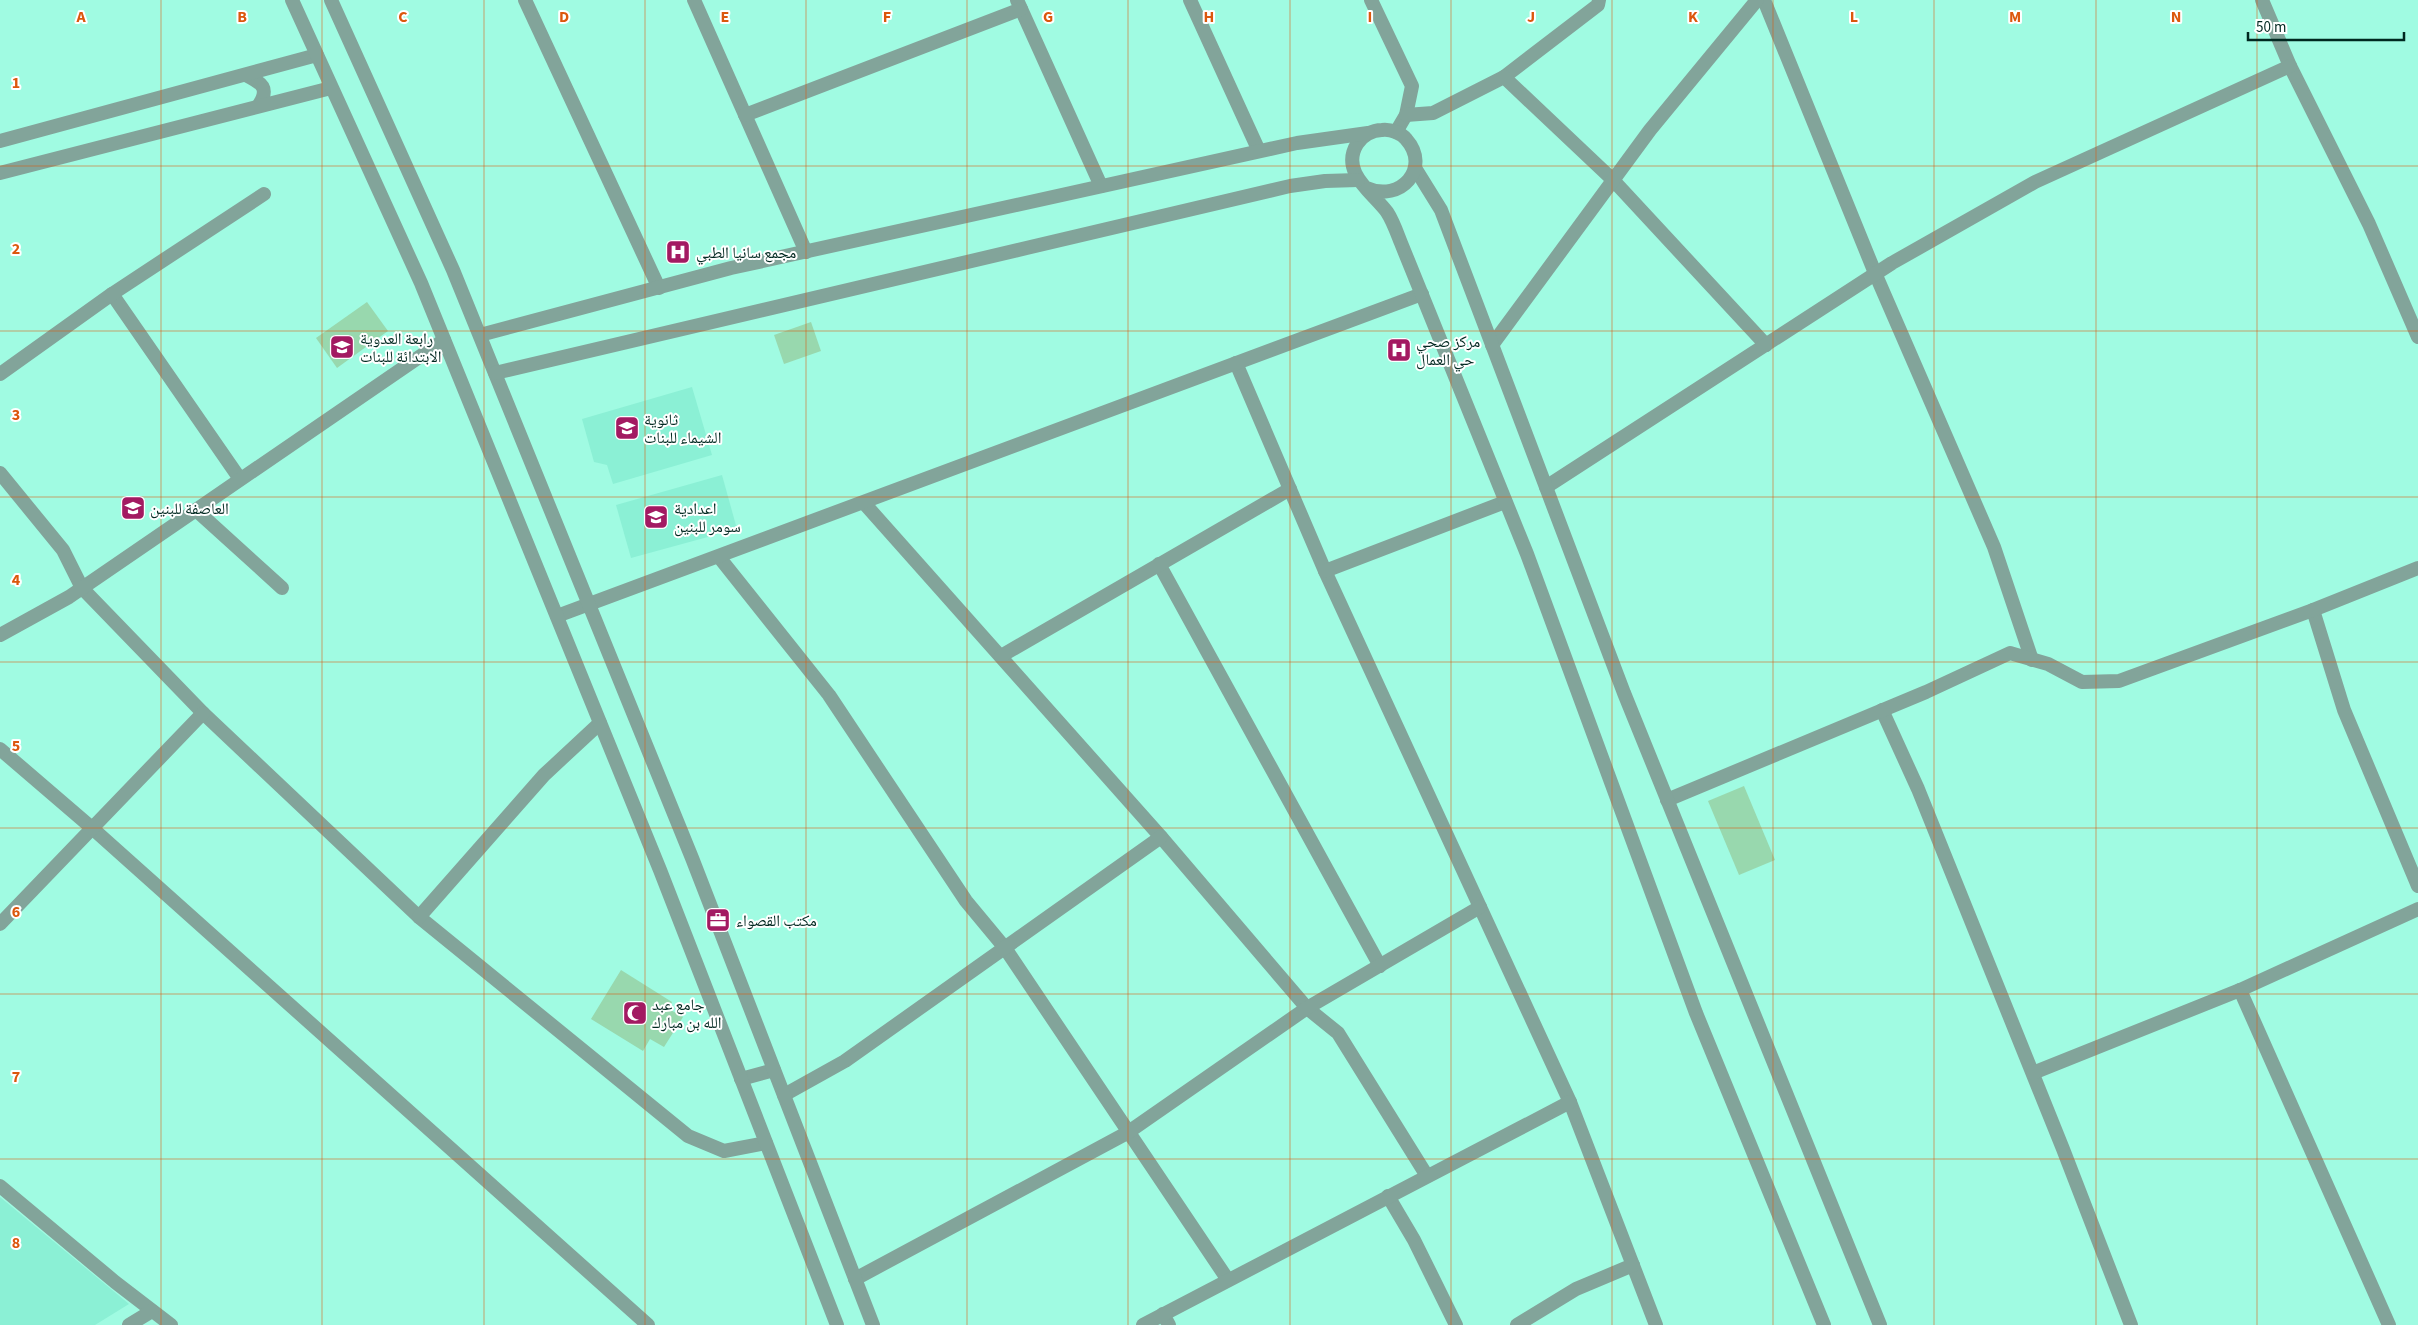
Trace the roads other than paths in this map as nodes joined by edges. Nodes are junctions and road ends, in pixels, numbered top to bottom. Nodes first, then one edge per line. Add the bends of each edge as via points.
1 (292, 0) edge
2 (331, 0) edge
3 (524, 0) edge
4 (694, 0) edge
5 (1190, 0) edge
6 (1371, 0) edge
7 (1599, 0) edge
8 (1757, 0) edge
9 (1764, 0) edge
10 (2262, 0) edge
11 (1019, 5) edge
12 (317, 55) junction
13 (2290, 66) junction
14 (246, 75) junction
15 (1504, 77) junction
16 (331, 88) junction
17 (259, 105) junction
18 (1406, 114) junction
19 (745, 115) junction
20 (1396, 132) junction
21 (1368, 133) junction
22 (0, 141) edge
23 (1259, 151) junction
24 (1415, 168) junction
25 (0, 173) edge
26 (1613, 180) junction
27 (1362, 184) junction
28 (1101, 186) junction
29 (264, 194) dead end
30 (806, 252) junction
31 (1876, 273) junction
32 (659, 288) junction
33 (112, 294) junction
34 (1422, 294) junction
35 (480, 335) junction
36 (2418, 337) edge
37 (444, 340) junction
38 (1492, 344) junction
39 (1766, 345) junction
40 (1236, 364) junction
41 (495, 373) junction
42 (0, 374) edge
43 (0, 473) edge
44 (240, 479) junction
45 (1546, 488) junction
46 (1290, 489) junction
47 (1505, 502) junction
48 (864, 503) junction
49 (196, 510) junction
50 (719, 557) junction
51 (1159, 564) junction
52 (2418, 568) edge
53 (1325, 571) junction
54 (82, 588) junction
55 (282, 588) dead end
56 (589, 606) junction
57 (2313, 610) junction
58 (557, 616) junction
59 (0, 635) edge
60 (1000, 656) junction
61 (2032, 660) junction
62 (1882, 710) junction
63 (203, 713) junction
64 (600, 724) junction
65 (0, 749) edge
66 (1667, 800) junction
67 (92, 828) junction
68 (1161, 837) junction
69 (2418, 886) edge
70 (1480, 907) junction
71 (2418, 909) edge
72 (419, 917) junction
73 (0, 924) edge
74 (1004, 948) junction
75 (1380, 966) junction
76 (2240, 990) junction
77 (1307, 1008) junction
78 (774, 1070) junction
79 (2033, 1073) junction
80 (741, 1079) junction
81 (784, 1095) junction
82 (1570, 1102) junction
83 (1127, 1133) junction
84 (766, 1143) junction
85 (1427, 1176) junction
86 (0, 1186) edge
87 (1388, 1196) junction
88 (1633, 1265) junction
89 (855, 1279) junction
90 (1228, 1280) junction
91 (152, 1311) junction
92 (1166, 1319) edge
93 (129, 1325) edge
94 (171, 1325) edge
95 (648, 1325) edge
96 (837, 1325) edge
97 (873, 1325) edge
98 (1143, 1325) edge
99 (1456, 1325) edge
100 (1516, 1325) edge
101 (1656, 1325) edge
102 (1824, 1325) edge
103 (1880, 1325) edge
104 (2131, 1325) edge
105 (2389, 1325) edge

1 - 12 street
2 - 35 street
3 - 32 street
4 - 19 street
5 - 23 street
6 - 18 street via 1412,86
7 - 15 street via 1598,5
8 - 26 street
9 - 31 street
10 - 13 street
11 - 19 street
11 - 28 street
12 - 14 street
12 - 16 street
13 - 31 street via 2035,182
13 - 36 street via 2369,224
14 - 17 street via 264,88 264,97
14 - 22 street
15 - 18 street via 1433,113
15 - 26 street
16 - 17 street
16 - 37 street
17 - 25 street
18 - 20 street
19 - 30 street
20 - 21 street
20 - 24 street via 1412,147
21 - 23 street via 1297,142
21 - 27 street via 1354,149 1353,171
23 - 28 street
24 - 27 street via 1404,185 1396,190 1386,193
24 - 38 street via 1441,210
26 - 38 street
26 - 39 street
27 - 34 street via 1388,213
27 - 41 street via 1325,180 1290,186
28 - 30 street
29 - 33 street
30 - 32 street
31 - 39 street
31 - 61 street via 1994,547
32 - 35 street
33 - 42 street
33 - 44 street
34 - 40 street
34 - 47 street
35 - 41 street
37 - 44 street
37 - 58 street
38 - 45 street
39 - 45 street
40 - 46 street
40 - 48 street
41 - 56 street
43 - 54 street via 63,550
44 - 49 street
45 - 66 street
46 - 51 street
46 - 53 street
47 - 53 street
47 - 102 street via 1696,1013
48 - 50 street
48 - 60 street
49 - 54 street
49 - 55 street
50 - 56 street
50 - 74 street via 829,695 966,901
51 - 60 street
51 - 75 street
52 - 57 street
53 - 70 street
54 - 59 street
54 - 63 street
56 - 58 street
56 - 78 street
57 - 61 street via 2119,681 2082,682 2048,664
57 - 69 street via 2344,710
58 - 64 street
60 - 68 street
61 - 62 street via 2010,653
62 - 66 street
62 - 79 street via 1918,789
63 - 67 street
63 - 72 street
64 - 72 street via 544,775
64 - 80 street
65 - 67 street
66 - 103 street
67 - 73 street
67 - 95 street
68 - 74 street
68 - 77 street
70 - 75 street
70 - 82 street
71 - 76 street
72 - 84 street via 688,1136 724,1151
74 - 81 street via 845,1061
74 - 83 street
75 - 77 street
76 - 79 street
76 - 105 street
77 - 83 street
77 - 85 street via 1338,1034
78 - 80 street
78 - 81 street
79 - 104 street
80 - 84 street
81 - 89 street
82 - 85 street
82 - 88 street
83 - 89 street
83 - 90 street
84 - 96 street
85 - 87 street
86 - 91 street
87 - 90 street
87 - 99 street
88 - 100 street via 1576,1289
88 - 101 street
89 - 97 street
90 - 92 street
91 - 93 street
91 - 94 street
92 - 98 street

